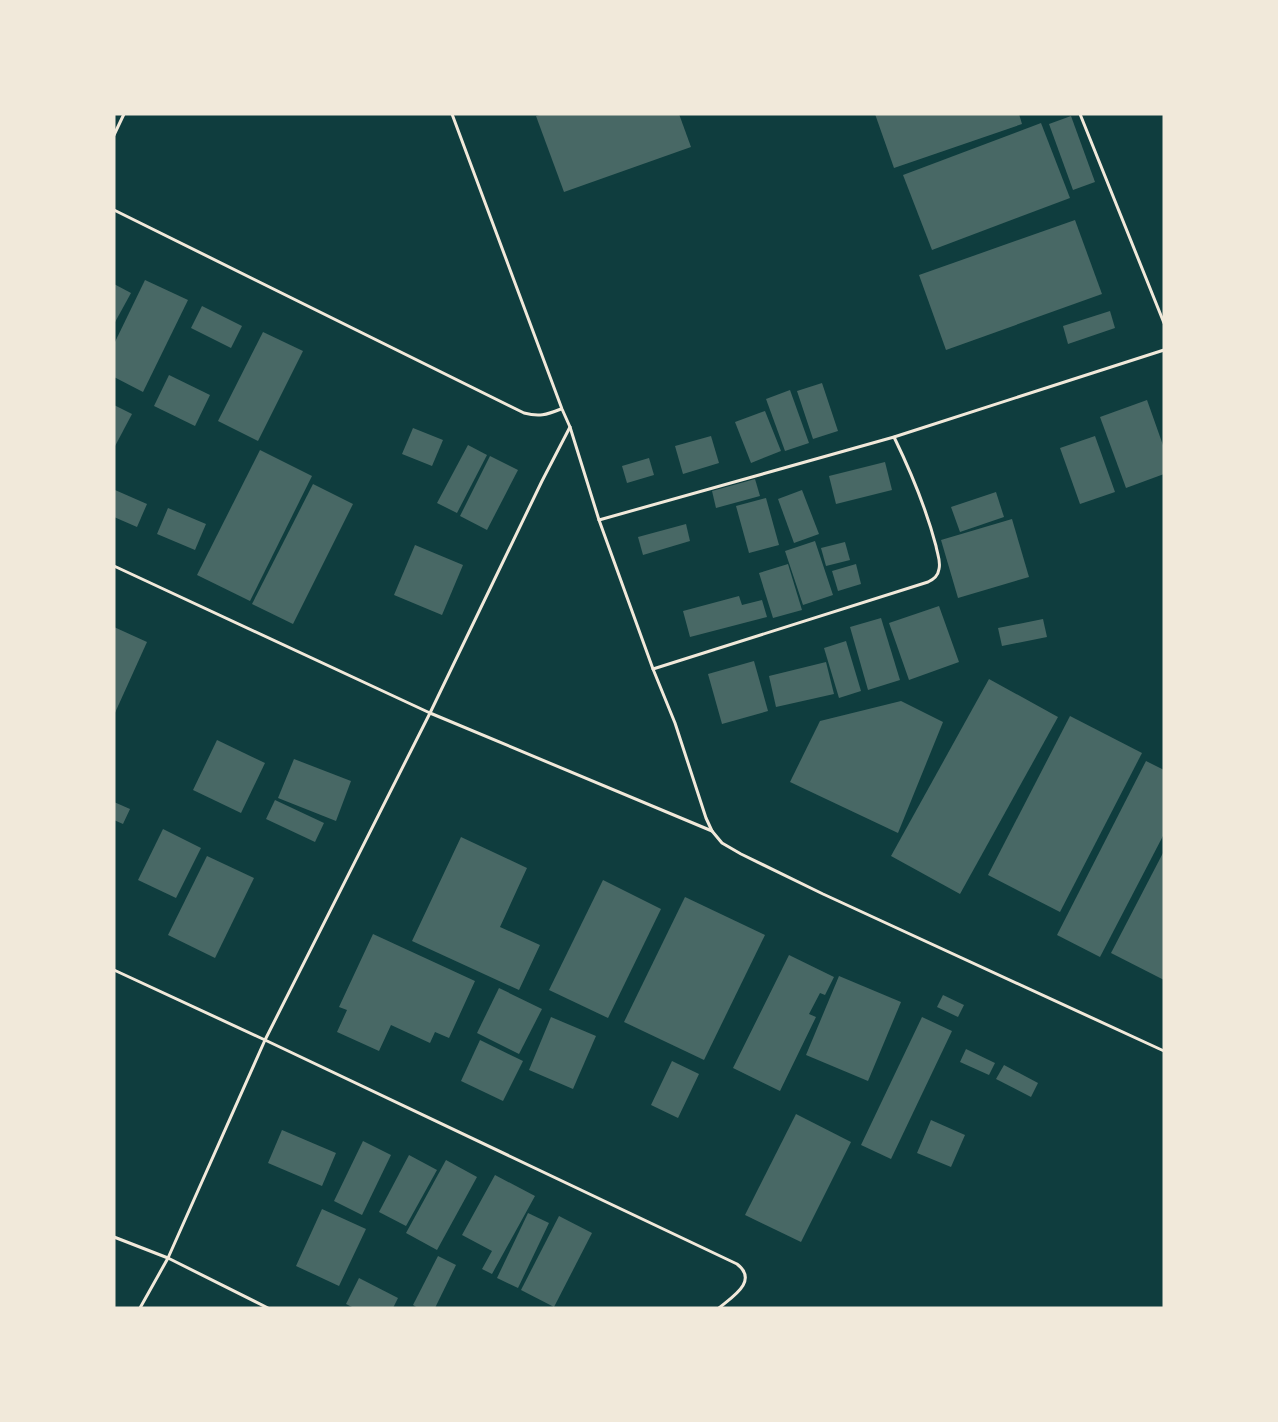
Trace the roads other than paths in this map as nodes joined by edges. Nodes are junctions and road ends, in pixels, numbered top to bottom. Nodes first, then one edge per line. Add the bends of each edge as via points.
1 (124, 114) edge
2 (452, 114) edge
3 (1080, 114) edge
4 (114, 135) edge
5 (114, 210) edge
6 (1164, 323) edge
7 (1164, 350) edge
8 (562, 409) junction
9 (570, 427) junction
10 (894, 437) junction
11 (599, 520) junction
12 (114, 566) edge
13 (653, 669) junction
14 (430, 713) junction
15 (712, 831) junction
16 (114, 970) edge
17 (265, 1040) junction
18 (1164, 1051) edge
19 (114, 1237) edge
20 (168, 1258) junction
21 (140, 1308) edge
22 (268, 1308) edge
23 (718, 1308) edge

1 - 4 lane
2 - 8 lane
3 - 6 lane
5 - 8 lane via 524,413 546,415
7 - 10 lane
8 - 9 lane
9 - 11 lane
9 - 14 lane
10 - 11 lane
10 - 13 lane via 930,525 940,562 936,578
11 - 13 lane
12 - 14 lane
13 - 15 lane
14 - 15 lane
14 - 17 lane
15 - 18 lane via 722,843 751,859
16 - 17 lane
17 - 20 lane
17 - 23 lane via 737,1264 743,1268 746,1281
19 - 20 lane
20 - 21 lane
20 - 22 lane

